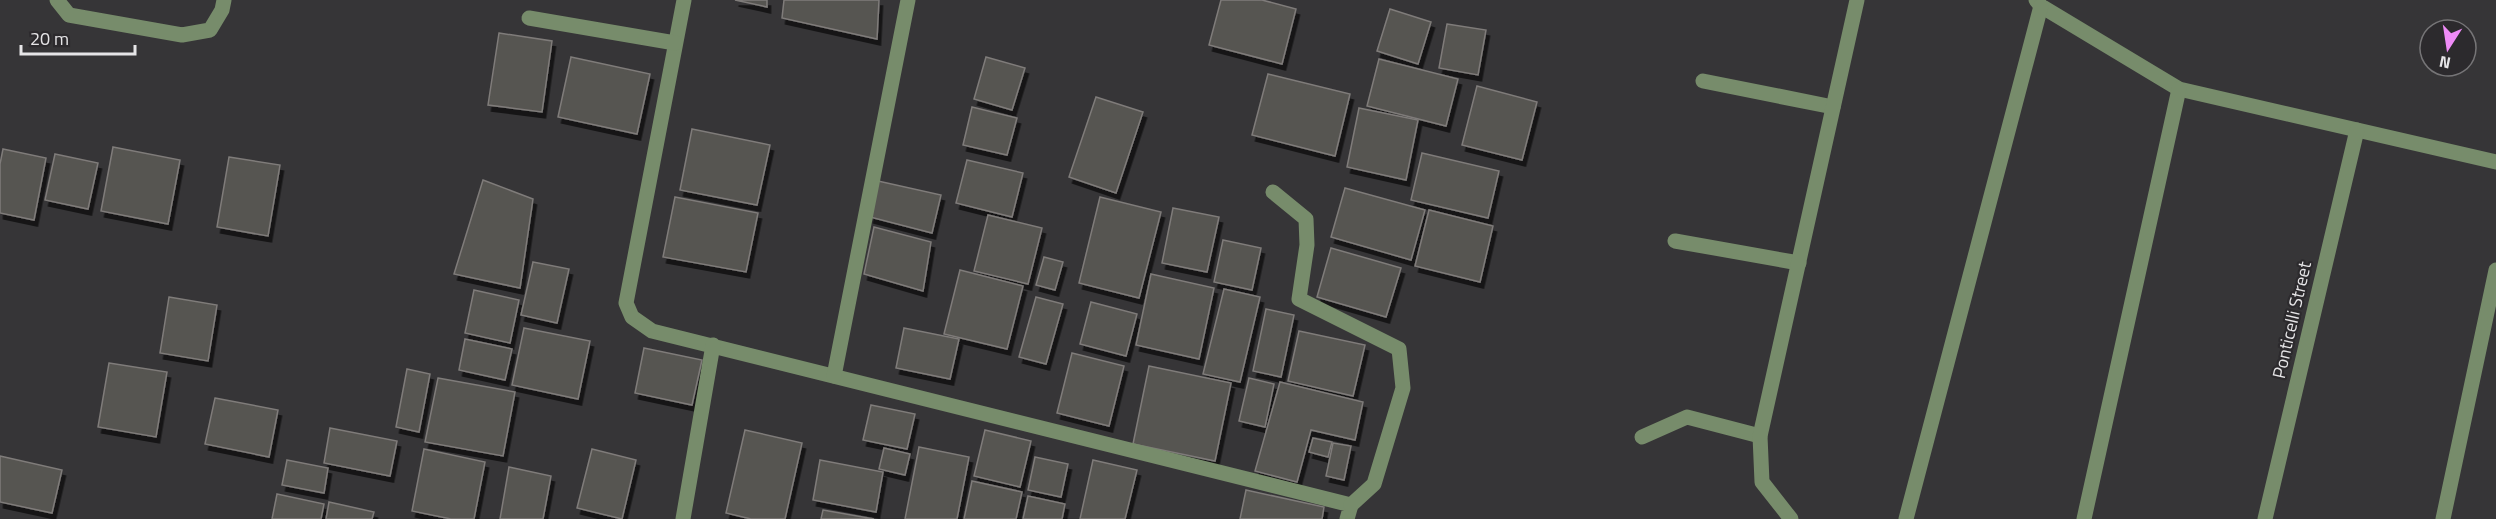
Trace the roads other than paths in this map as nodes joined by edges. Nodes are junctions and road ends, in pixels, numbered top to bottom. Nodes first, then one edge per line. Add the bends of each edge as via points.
1 (57, 0) edge
2 (224, 0) edge
3 (684, 0) edge
4 (908, 0) edge
5 (1857, 0) edge
6 (2039, 3) edge
7 (529, 18) dead end
8 (675, 43) junction
9 (1703, 81) dead end
10 (2179, 89) junction
11 (1833, 107) junction
12 (2356, 130) junction
13 (2496, 162) edge
14 (1273, 192) dead end
15 (1675, 241) dead end
16 (1799, 263) junction
17 (2496, 270) edge
18 (713, 345) junction
19 (834, 376) junction
20 (1760, 436) junction
21 (1642, 437) dead end
22 (1349, 512) edge
23 (683, 519) edge
24 (1791, 519) edge
25 (1906, 519) edge
26 (2084, 519) edge
27 (2265, 519) edge
28 (2443, 519) edge

1 - 2 street via 69,15 182,35 210,30
3 - 8 street
4 - 19 street
5 - 11 street
6 - 10 street
6 - 25 street
7 - 8 street
8 - 18 street via 626,303 632,317 652,331
9 - 11 street
10 - 12 street
10 - 26 street
11 - 16 street
12 - 13 street
12 - 27 street, Ponticelli Street
14 - 22 street via 1306,219 1307,245 1299,299 1399,349 1403,388 1374,484
15 - 16 street
16 - 20 street
17 - 28 street
18 - 19 street
18 - 23 street
19 - 22 street
20 - 21 street via 1687,417
20 - 24 street via 1762,482

